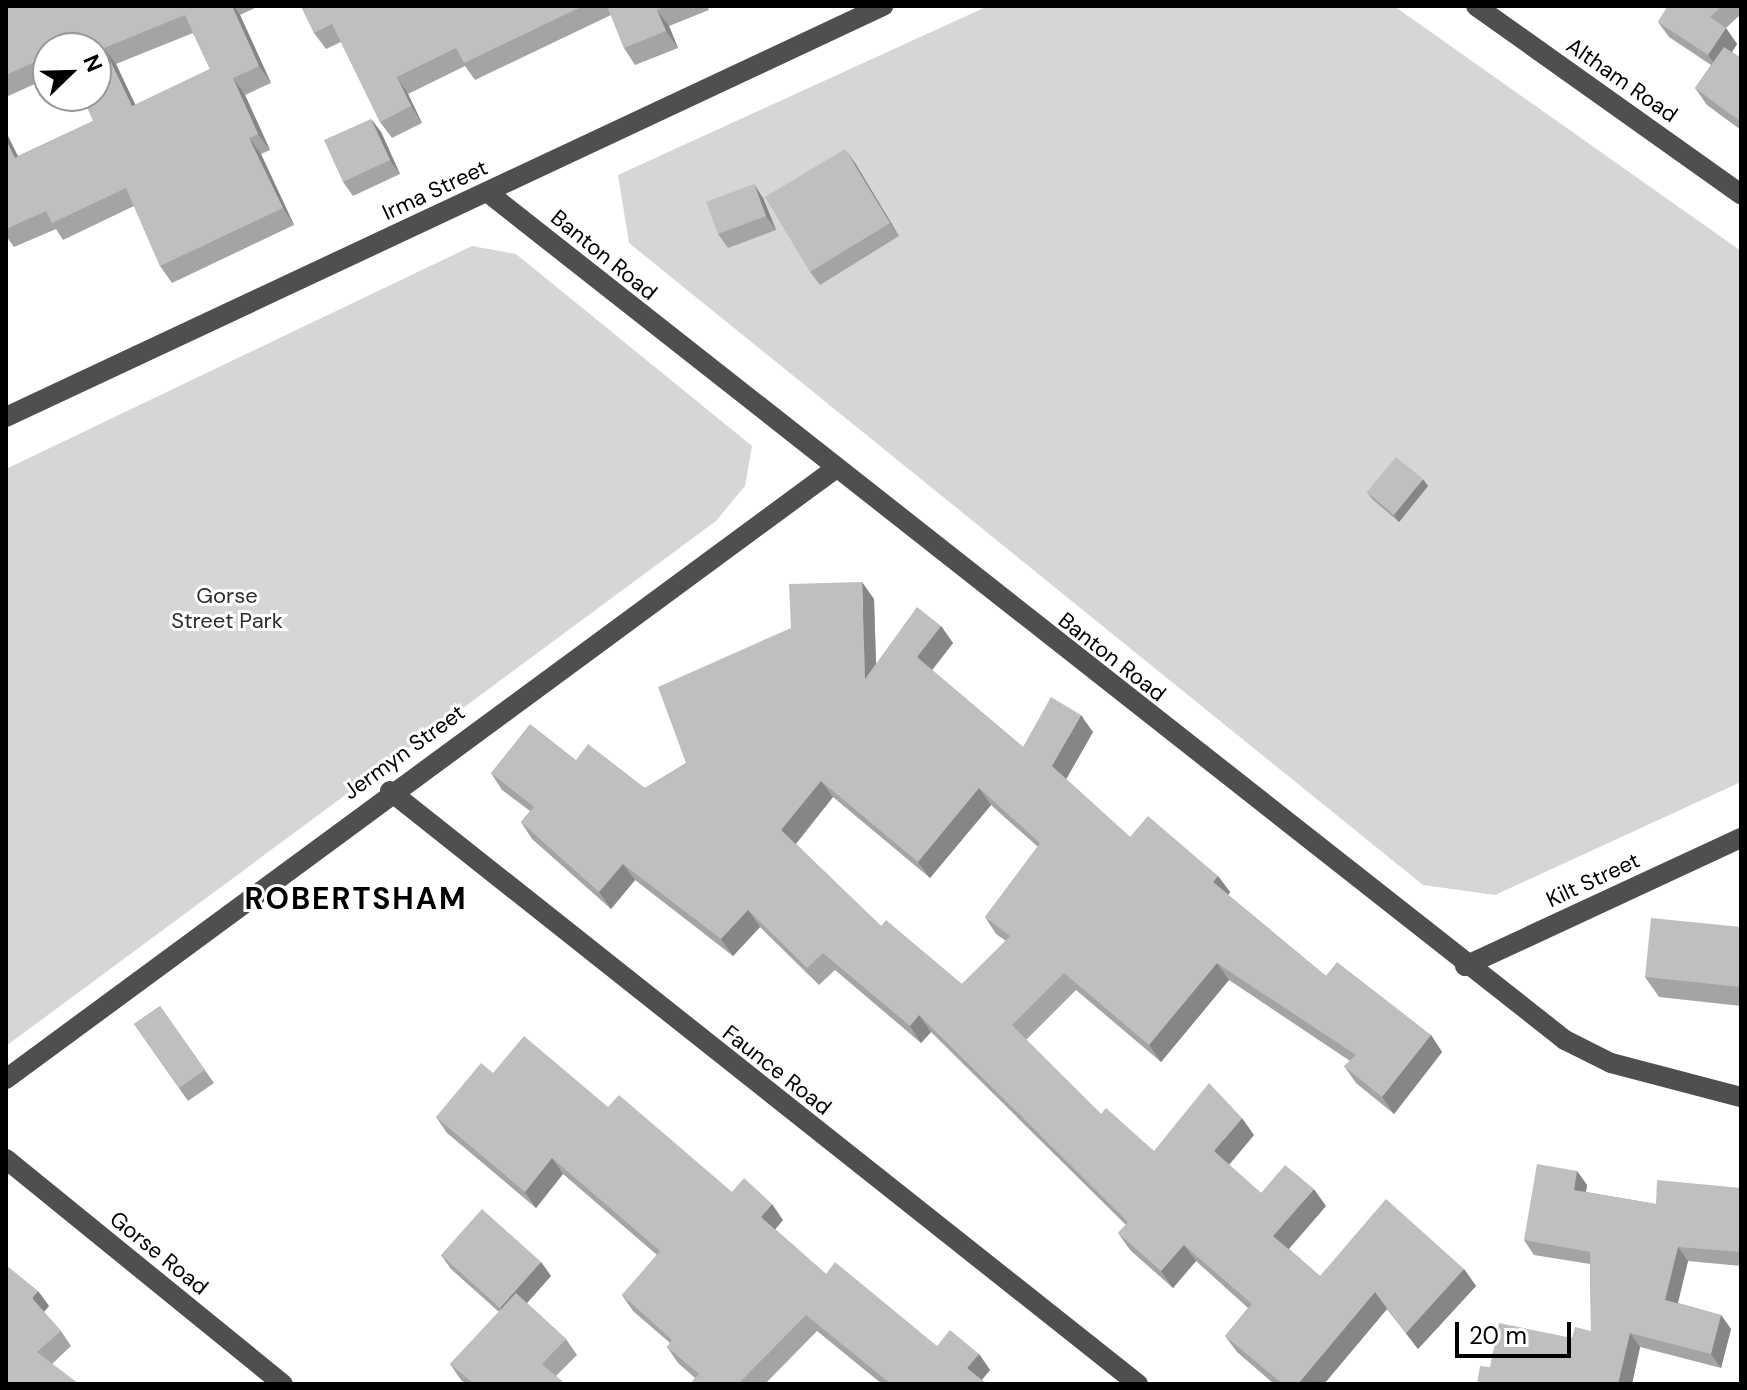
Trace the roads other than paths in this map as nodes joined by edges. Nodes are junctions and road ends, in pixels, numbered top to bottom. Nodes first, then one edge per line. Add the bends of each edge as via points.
1 (883, 6) edge
2 (1476, 6) edge
3 (487, 192) junction
4 (1741, 194) edge
5 (6, 417) edge
6 (835, 469) junction
7 (390, 791) junction
8 (1741, 838) edge
9 (1465, 966) junction
10 (6, 1079) edge
11 (1741, 1097) edge
12 (6, 1159) edge
13 (283, 1384) edge
14 (1138, 1384) edge

1 - 3 street, Irma Street
2 - 4 street, Altham Road
3 - 5 street, Irma Street
3 - 6 street, Banton Road
6 - 7 street, Jermyn Street
6 - 9 street, Banton Road
7 - 10 street, Jermyn Street
7 - 14 street, Faunce Road
8 - 9 street, Kilt Street
9 - 11 street, Banton Road via 1565,1040 1611,1063
12 - 13 street, Gorse Road

